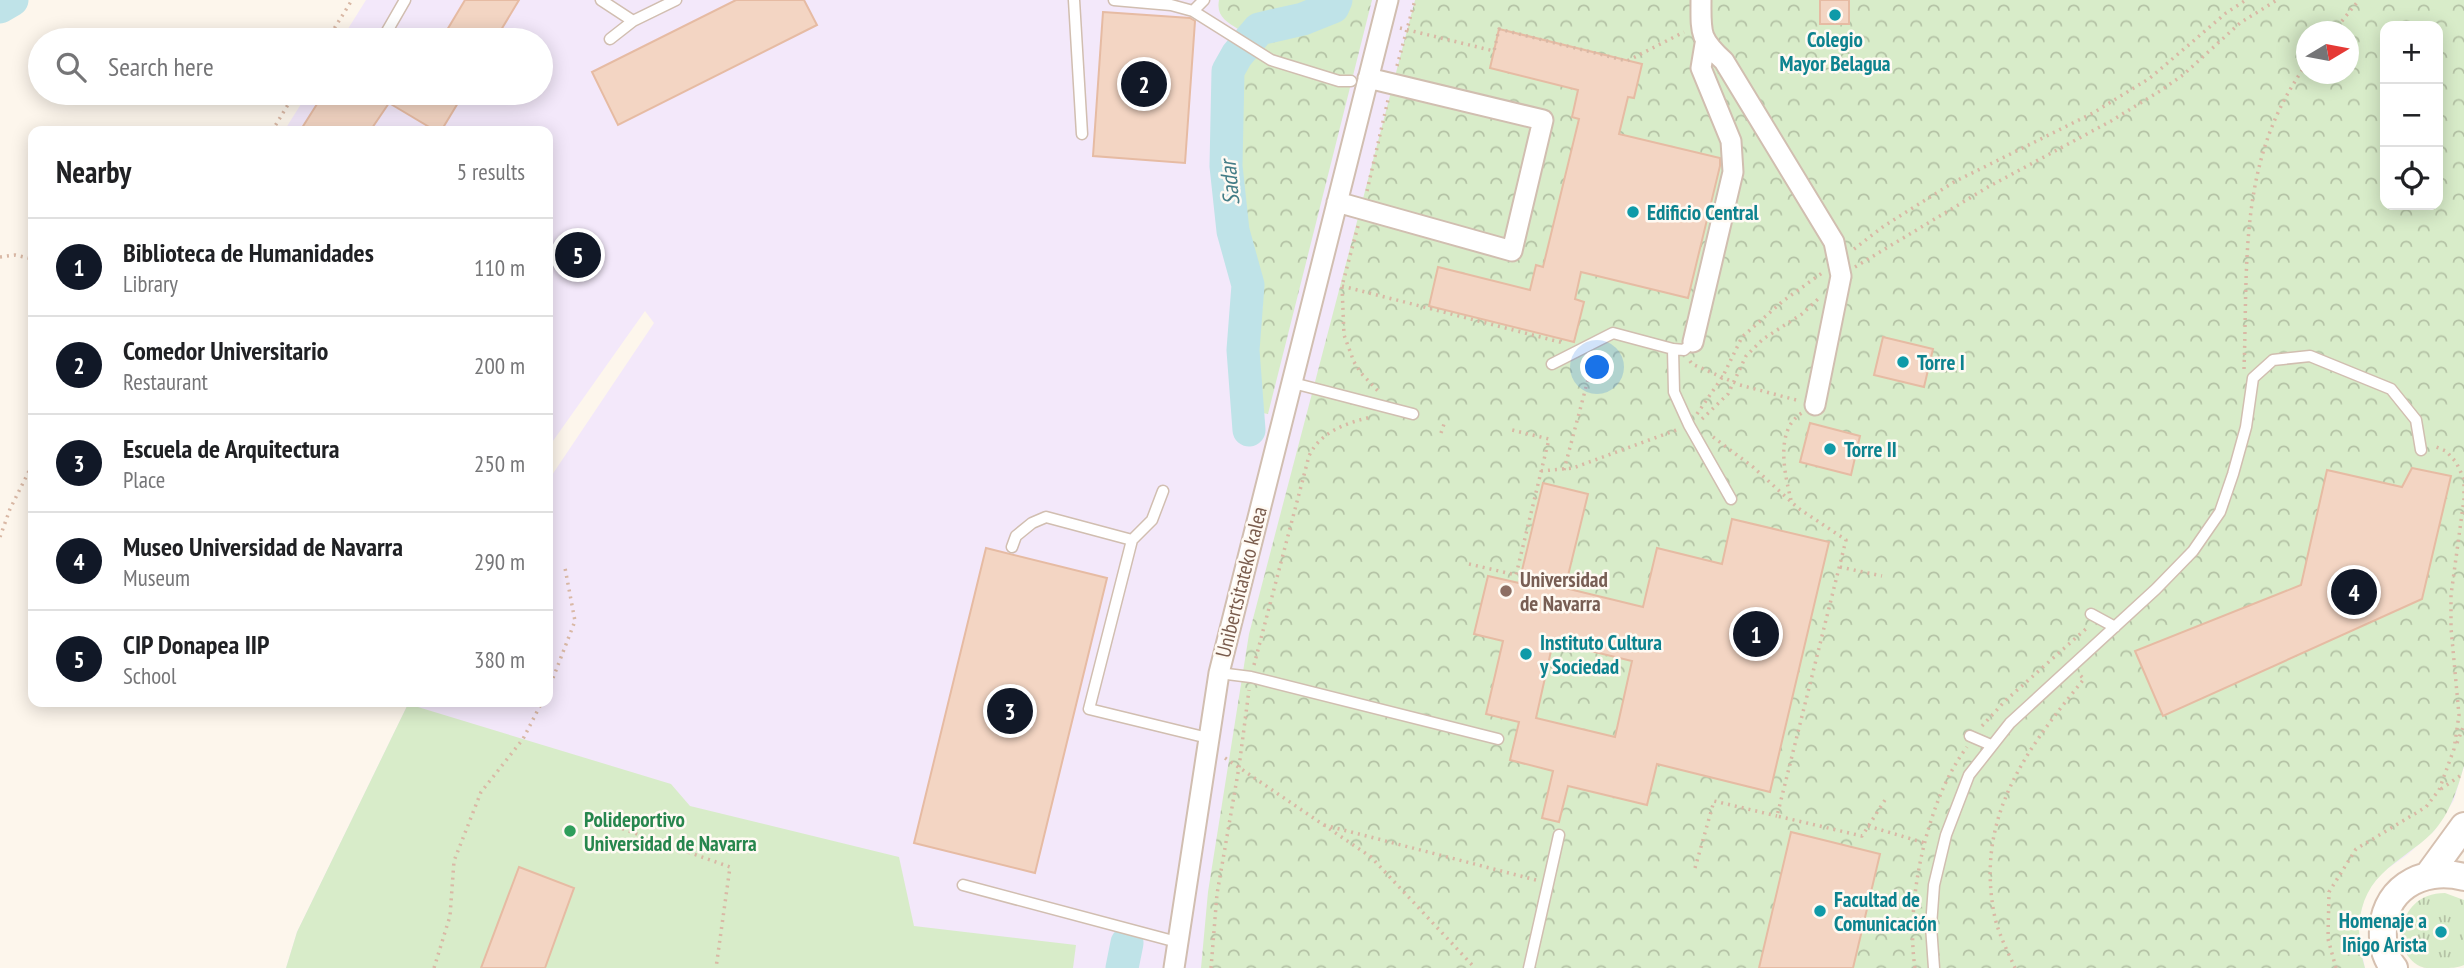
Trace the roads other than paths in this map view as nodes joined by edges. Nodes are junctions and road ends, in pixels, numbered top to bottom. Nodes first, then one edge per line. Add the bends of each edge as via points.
1 (405, 0) edge
2 (601, 0) edge
3 (676, 0) edge
4 (1074, 0) edge
5 (1114, 0) edge
6 (1204, 0) edge
7 (1388, 0) edge
8 (1701, 0) edge
9 (1192, 11) junction
10 (633, 21) junction
11 (389, 28) edge
12 (610, 39) dead end
13 (1705, 44) junction
14 (1360, 79) junction
15 (1082, 134) dead end
16 (1337, 202) junction
17 (1683, 347) junction
18 (1552, 365) dead end
19 (1293, 383) junction
20 (1815, 405) road end
21 (1413, 414) dead end
22 (2421, 446) road end
23 (1163, 491) dead end
24 (1731, 499) dead end
25 (1132, 540) junction
26 (1012, 547) dead end
27 (2091, 614) dead end
28 (2115, 627) junction
29 (1219, 673) junction
30 (1970, 736) dead end
31 (1498, 739) dead end
32 (1990, 745) junction
33 (1212, 746) junction
34 (2464, 826) edge
35 (1559, 835) dead end
36 (2429, 874) junction
37 (2464, 877) edge
38 (963, 885) dead end
39 (1177, 942) junction
40 (1174, 968) edge
41 (1529, 968) edge
42 (1934, 968) edge
43 (2393, 968) edge

1 - 11 lane
2 - 10 lane
3 - 10 lane
4 - 15 lane
5 - 9 lane
6 - 9 lane
7 - 14 street, Unibertsitateko kalea
8 - 13 street
9 - 14 lane via 1271,60 1339,81
10 - 12 lane
13 - 17 street via 1701,68 1731,141 1734,172
13 - 20 street via 1724,61 1834,242 1840,268
14 - 16 street, Unibertsitateko kalea
14 - 16 street via 1543,120 1512,251
16 - 19 street, Unibertsitateko kalea
17 - 18 lane via 1612,333
17 - 24 lane via 1674,392
19 - 21 lane
19 - 29 street, Unibertsitateko kalea
22 - 28 lane via 2416,420 2391,389 2310,356 2273,360 2253,378 2246,427 2220,512 2193,551
23 - 25 lane via 1152,520
25 - 26 lane via 1046,517 1016,536
25 - 33 lane via 1089,709
27 - 28 lane
28 - 32 lane
29 - 31 lane
29 - 33 street, Unibertsitateko kalea
30 - 32 lane
32 - 42 lane via 1969,775 1946,835 1934,885
33 - 39 street, Unibertsitateko kalea
34 - 36 main road
35 - 41 lane
36 - 37 main road
36 - 43 main road via 2397,893 2387,909 2383,946
38 - 39 lane
39 - 40 street, Unibertsitateko kalea

